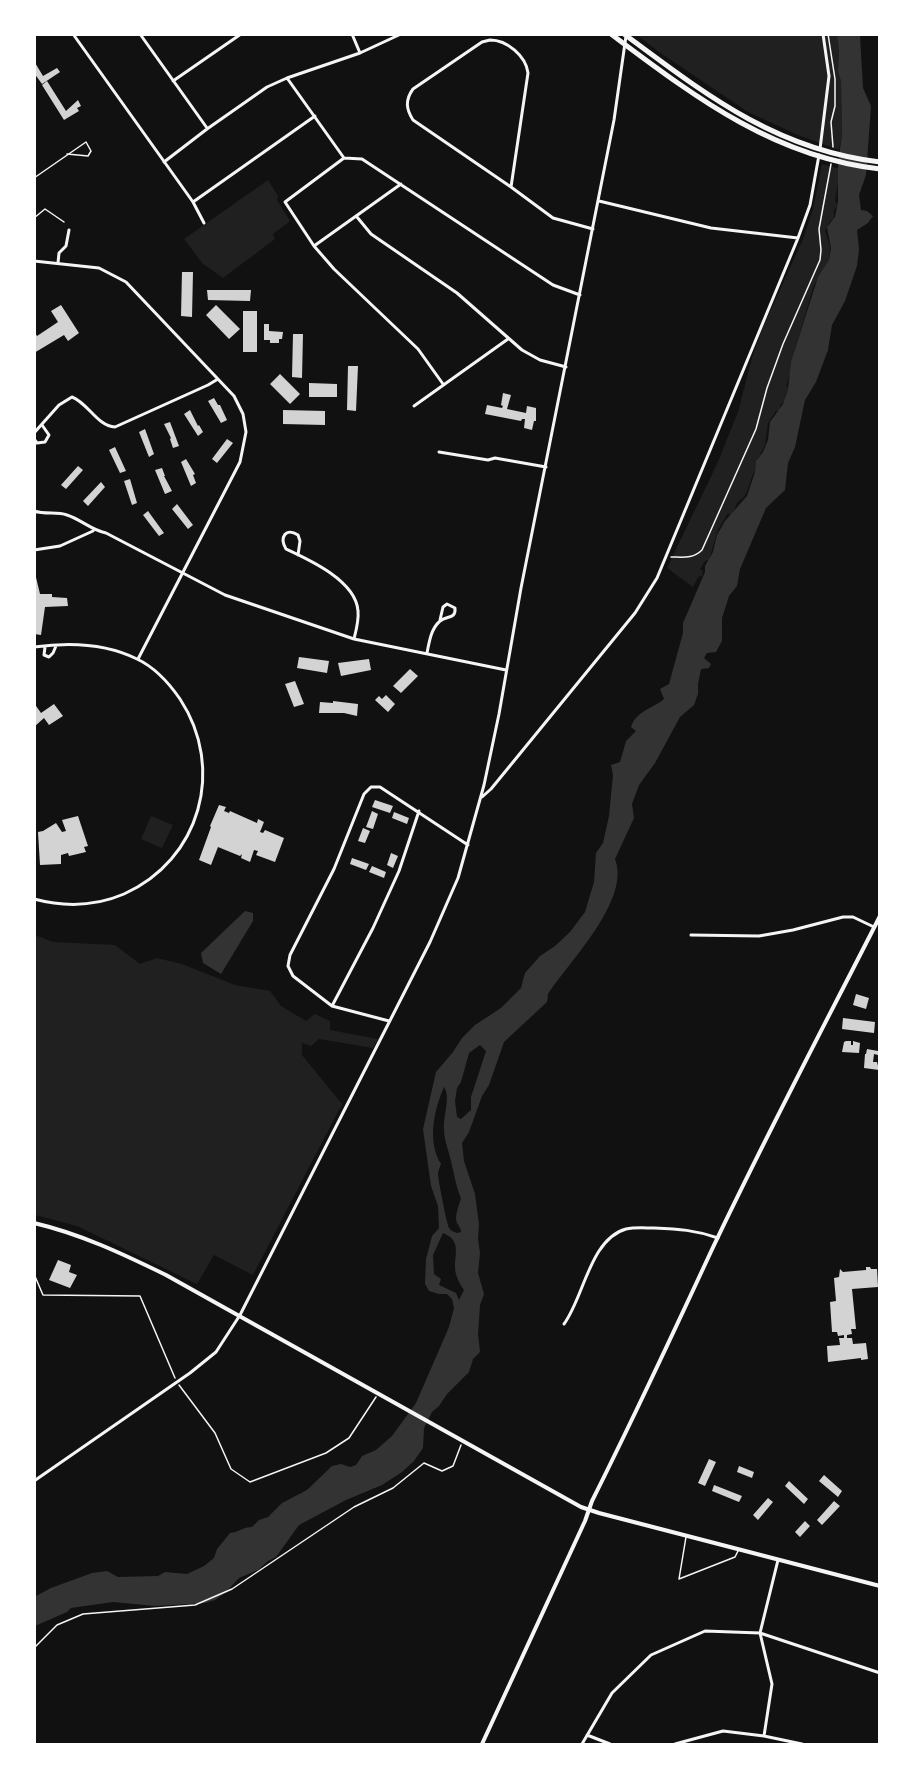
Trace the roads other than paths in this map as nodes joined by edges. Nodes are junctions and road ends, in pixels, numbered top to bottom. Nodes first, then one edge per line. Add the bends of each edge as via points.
1 (74, 34) edge
2 (140, 34) edge
3 (241, 34) edge
4 (352, 34) edge
5 (401, 34) edge
6 (611, 34) edge
7 (625, 34) edge
8 (823, 34) edge
9 (360, 53) junction
10 (287, 78) junction
11 (172, 81) junction
12 (315, 116) junction
13 (207, 129) junction
14 (67, 154) junction
15 (344, 158) junction
16 (164, 162) junction
17 (879, 162) edge
18 (879, 169) edge
19 (34, 178) edge
20 (402, 184) junction
21 (510, 187) junction
22 (599, 201) junction
23 (193, 202) junction
24 (357, 217) junction
25 (34, 218) edge
26 (64, 222) dead end
27 (204, 223) dead end
28 (593, 229) junction
29 (69, 230) dead end
30 (798, 238) junction
31 (314, 246) junction
32 (34, 261) edge
33 (58, 263) junction
34 (580, 295) junction
35 (508, 339) junction
36 (566, 367) junction
37 (218, 379) junction
38 (443, 384) junction
39 (414, 406) dead end
40 (42, 425) junction
41 (34, 433) edge
42 (34, 439) edge
43 (439, 452) dead end
44 (546, 467) junction
45 (34, 511) edge
46 (93, 531) junction
47 (34, 550) edge
48 (298, 555) junction
49 (183, 573) junction
50 (440, 620) junction
51 (354, 639) junction
52 (46, 646) junction
53 (56, 646) junction
54 (34, 647) edge
55 (427, 653) junction
56 (138, 659) junction
57 (507, 670) junction
58 (481, 797) junction
59 (419, 811) junction
60 (468, 845) junction
61 (34, 899) edge
62 (879, 916) edge
63 (874, 927) junction
64 (691, 936) dead end
65 (332, 1006) junction
66 (390, 1021) junction
67 (34, 1223) edge
68 (718, 1238) junction
69 (240, 1315) junction
70 (564, 1323) dead end
71 (34, 1481) edge
72 (589, 1510) junction
73 (686, 1536) junction
74 (739, 1550) junction
75 (778, 1560) junction
76 (879, 1586) edge
77 (760, 1633) junction
78 (879, 1673) edge
79 (587, 1735) junction
80 (764, 1736) junction
81 (482, 1744) edge
82 (582, 1744) edge
83 (610, 1744) edge
84 (675, 1744) edge
85 (802, 1744) edge

1 - 16 street
2 - 11 street
3 - 11 street
4 - 9 street
5 - 9 street
6 - 18 highway via 679,85 756,132 806,152
7 - 17 highway via 719,104 764,128 806,145
7 - 22 street
8 - 30 street via 829,76 827,105 810,205
9 - 10 street
10 - 12 street
10 - 13 street via 267,87
11 - 13 street
12 - 15 street
12 - 23 street
13 - 16 street
14 - 14 lane via 86,142 91,151 88,156
14 - 19 lane
15 - 20 street via 362,159
15 - 31 street via 285,202
16 - 23 street
20 - 24 street
20 - 34 street via 553,285
21 - 21 street via 413,120 407,104 413,89 490,40 508,45 527,65
21 - 28 street via 554,218
22 - 28 street
22 - 30 street via 711,228
23 - 27 street
24 - 31 street
24 - 35 street via 371,234 457,293
25 - 26 lane via 45,209
28 - 34 street
29 - 33 street
30 - 58 street via 649,592
31 - 38 street via 418,350
32 - 33 street
33 - 37 street via 99,268 126,282
34 - 36 street
35 - 36 street via 535,358
35 - 38 street
36 - 44 street
37 - 40 street via 115,427 103,424 84,403 72,397 59,405
37 - 49 street via 234,396 243,414 245,443 240,462
38 - 39 street
40 - 41 street
40 - 42 street via 49,435 45,442 37,443
43 - 44 street
44 - 57 street
45 - 46 street via 69,515
46 - 47 street via 60,546
46 - 49 street via 106,533
48 - 48 street via 282,543 287,532 298,535
48 - 51 street via 339,578 356,601
49 - 51 street via 225,595
49 - 56 street
50 - 50 street via 453,616 455,608 447,604 443,607
50 - 55 street
51 - 55 street
52 - 53 street
52 - 53 street via 44,655 49,657
52 - 54 street
53 - 56 street via 96,645
55 - 57 street
56 - 61 street via 176,693 201,748 202,795 191,828 180,849 159,872 133,890 87,904
57 - 58 street
58 - 60 street
59 - 60 street
59 - 65 street via 399,871
59 - 65 street via 380,786 364,794 334,869 290,955 288,966 293,976
60 - 66 street via 448,904
62 - 63 main road
63 - 64 street via 853,917 843,917 759,936
63 - 68 main road
65 - 66 street
66 - 69 street
67 - 69 main road via 113,1249
68 - 70 street via 691,1229 636,1228 615,1234 600,1250
68 - 72 main road
69 - 71 street via 216,1352
69 - 72 main road
72 - 73 main road
72 - 81 main road
73 - 74 main road
73 - 74 lane via 679,1579 735,1557
74 - 75 main road
75 - 76 main road
75 - 77 street
77 - 78 street
77 - 79 street via 705,1631 651,1656 612,1693
77 - 80 street via 772,1684
79 - 82 street
79 - 83 street
80 - 84 street via 723,1731
80 - 85 street

